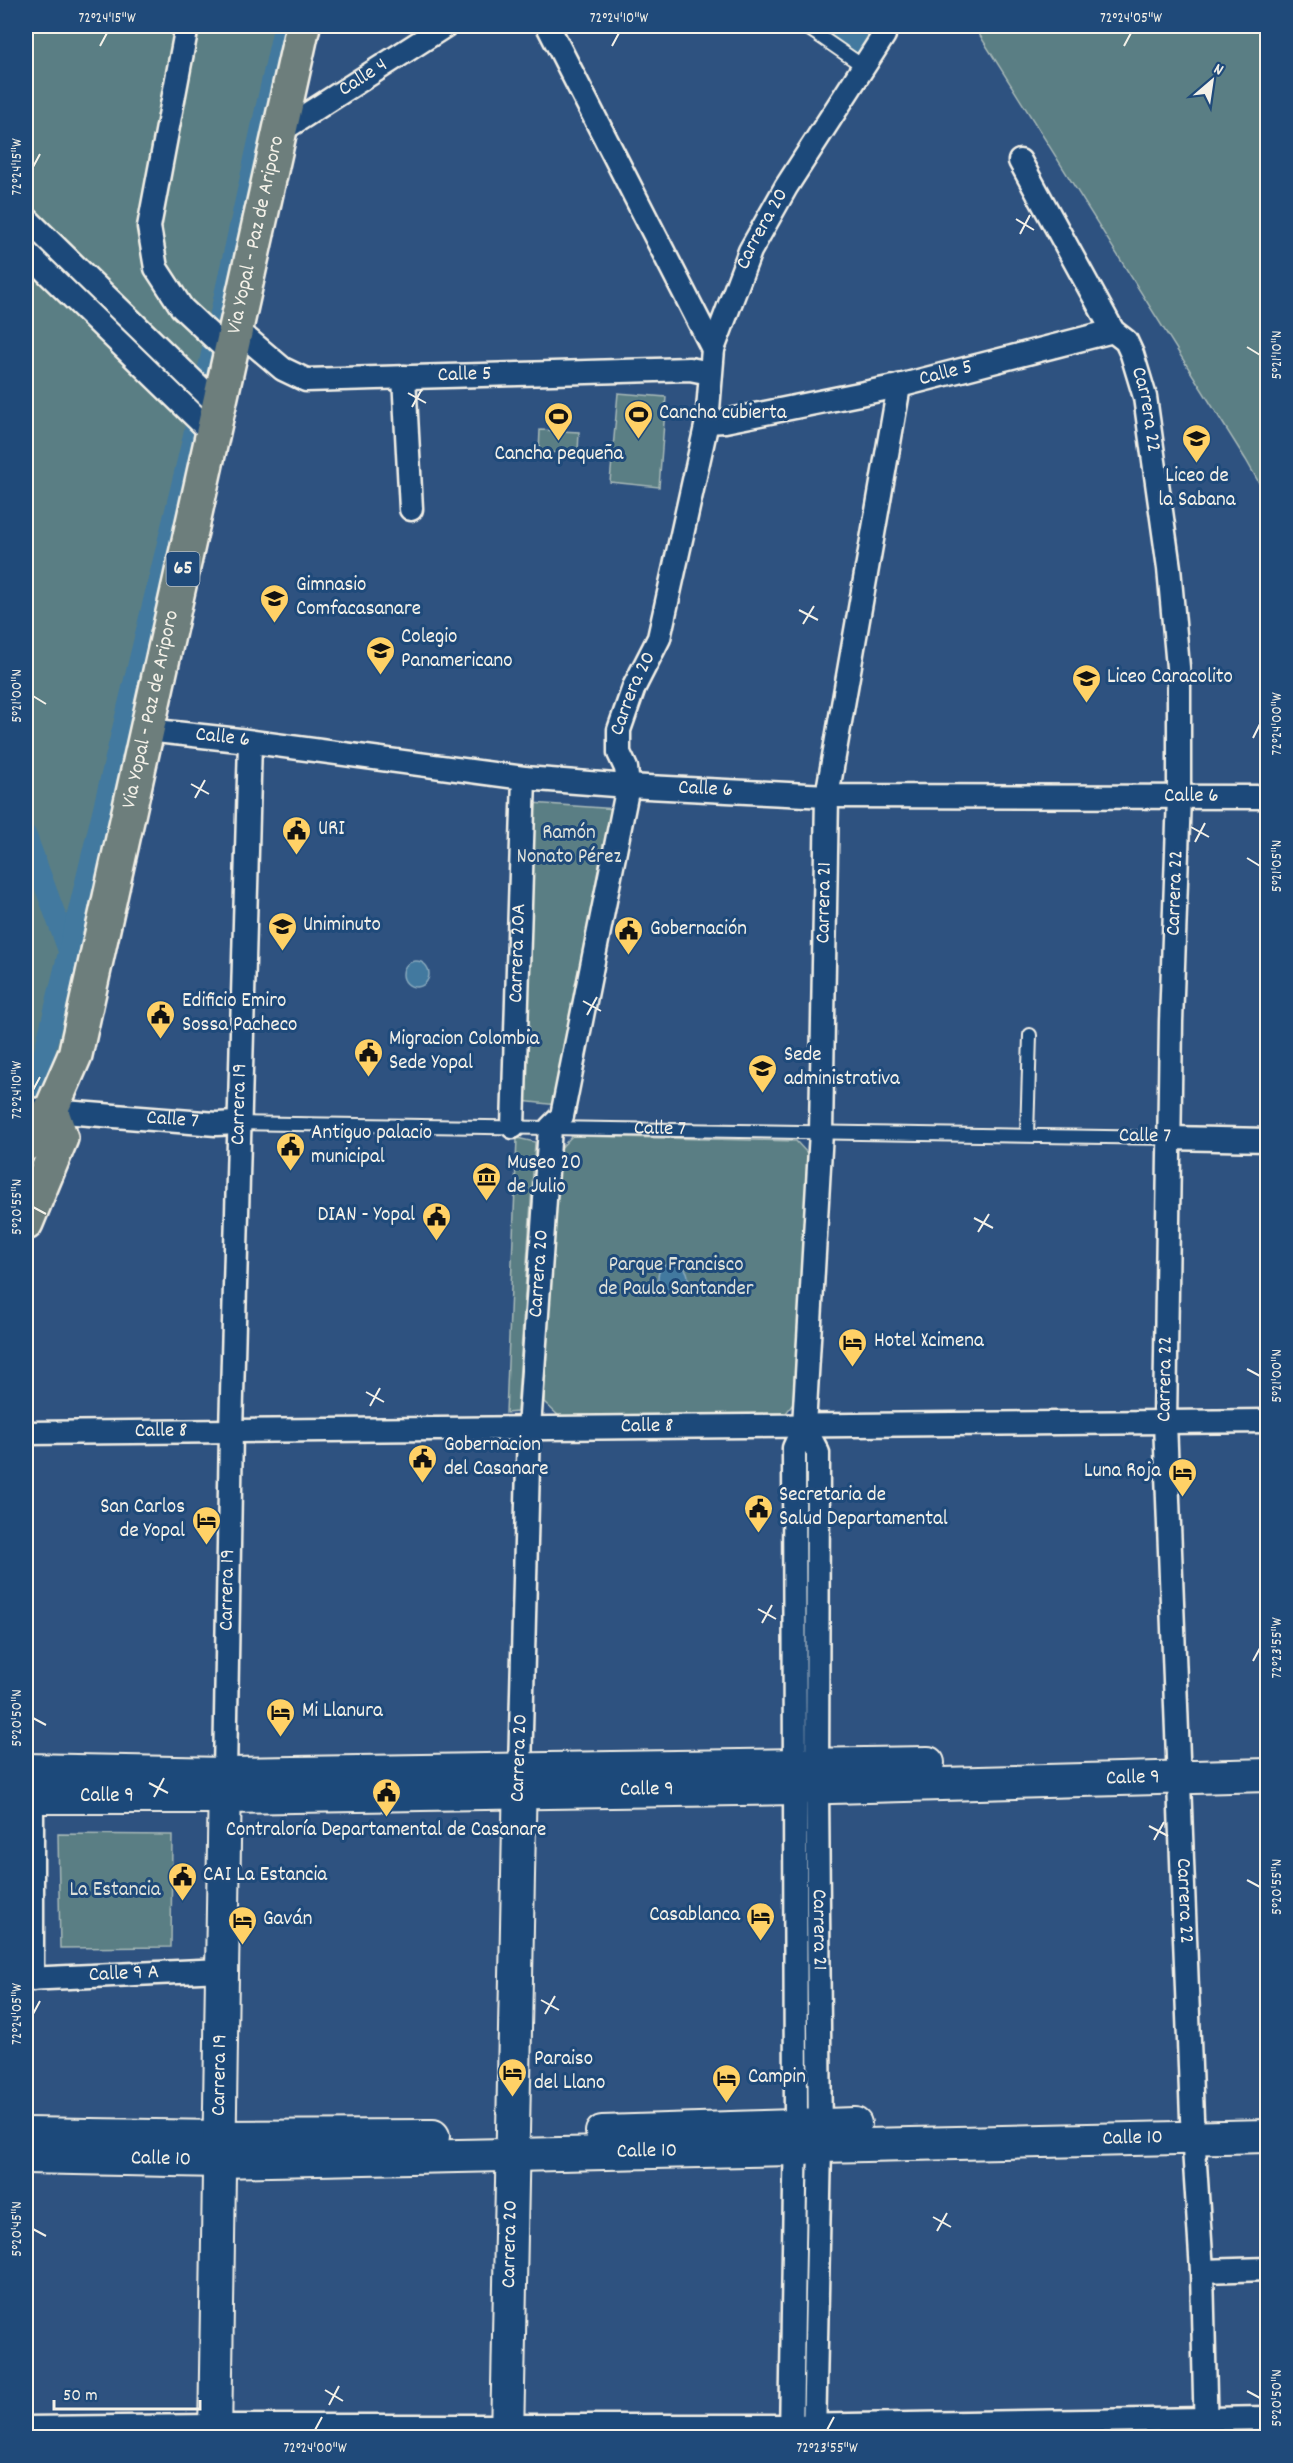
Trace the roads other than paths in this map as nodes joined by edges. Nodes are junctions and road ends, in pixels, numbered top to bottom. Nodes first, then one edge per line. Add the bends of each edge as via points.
1 (187, 26) edge
2 (303, 26) edge
3 (444, 26) edge
4 (548, 26) edge
5 (805, 26) edge
6 (884, 34) dead end
7 (863, 66) junction
8 (281, 130) junction
9 (1020, 161) dead end
10 (26, 218) edge
11 (26, 252) edge
12 (1113, 331) junction
13 (231, 345) junction
14 (713, 349) junction
15 (710, 373) junction
16 (405, 377) junction
17 (899, 386) junction
18 (215, 419) junction
19 (707, 422) junction
20 (411, 509) dead end
21 (147, 730) junction
22 (250, 742) junction
23 (524, 778) junction
24 (628, 786) junction
25 (827, 796) junction
26 (1179, 796) junction
27 (1268, 796) edge
28 (1030, 1035) dead end
29 (238, 1123) junction
30 (38, 1127) edge
31 (513, 1127) junction
32 (550, 1128) junction
33 (821, 1132) junction
34 (1027, 1135) junction
35 (1169, 1138) junction
36 (1268, 1140) edge
37 (26, 1223) edge
38 (1268, 1421) edge
39 (1165, 1422) junction
40 (804, 1426) junction
41 (529, 1428) junction
42 (231, 1431) junction
43 (26, 1433) edge
44 (1268, 1756) edge
45 (1178, 1768) junction
46 (1268, 1774) edge
47 (806, 1776) junction
48 (520, 1781) junction
49 (35, 1783) edge
50 (225, 1786) junction
51 (222, 1970) junction
52 (28, 1979) edge
53 (1268, 2116) edge
54 (1193, 2127) junction
55 (26, 2134) edge
56 (807, 2136) junction
57 (1268, 2136) edge
58 (511, 2146) junction
59 (220, 2149) junction
60 (26, 2157) edge
61 (1268, 2269) edge
62 (1202, 2271) junction
63 (1268, 2418) edge
64 (26, 2428) edge
65 (1206, 2428) edge
66 (814, 2431) edge
67 (215, 2432) edge
68 (507, 2432) edge
69 (791, 2432) edge

1 - 13 street, Calle 5 via 149,227 156,268 182,308
2 - 8 main road, Via Yopal - Paz de Ariporo / 65
3 - 8 street, Calle 4
4 - 14 street
5 - 7 lane
6 - 7 street, Carrera 20
7 - 14 street, Carrera 20 via 750,252
8 - 13 main road, Via Yopal - Paz de Ariporo / 65
9 - 12 street, Carrera 22
10 - 18 street via 168,357
11 - 18 street via 162,385
12 - 17 street, Calle 5
12 - 26 street, Carrera 22 via 1126,341 1132,354 1149,419 1179,678
13 - 16 street, Calle 5 via 306,380
13 - 18 main road, Via Yopal - Paz de Ariporo / 65
14 - 15 street, Carrera 20
15 - 16 street, Calle 5 via 690,369
15 - 19 street, Carrera 20
16 - 20 street
17 - 19 street, Calle 5
17 - 25 street, Carrera 21
18 - 21 main road, Via Yopal - Paz de Ariporo / 65
19 - 24 street, Carrera 20 via 659,638 634,687 620,730 619,753
21 - 22 street, Calle 6
21 - 30 main road, Via Yopal - Paz de Ariporo / 65 via 75,1055
22 - 23 street, Calle 6
22 - 29 street, Carrera 19
23 - 24 street, Calle 6
23 - 31 street, Carrera 20A
24 - 25 street, Calle 6
24 - 32 street, Carrera 20 via 562,1116
25 - 26 street, Calle 6
25 - 33 street, Carrera 21
26 - 27 street, Calle 6
26 - 35 street, Carrera 22
28 - 34 lane
29 - 30 street, Calle 7
29 - 31 lane, Calle 7
29 - 42 street, Carrera 19
30 - 37 main road, 65
31 - 32 lane, Calle 7
32 - 33 lane, Calle 7
32 - 41 street, Carrera 20
33 - 34 lane, Calle 7
33 - 40 street, Carrera 21
34 - 35 lane, Calle 7
35 - 36 street, Calle 7
35 - 39 street, Carrera 22
38 - 39 street, Calle 8
39 - 40 street, Calle 8
39 - 45 street, Carrera 22
40 - 41 street, Calle 8
40 - 47 street, Carrera 21 via 818,1453
41 - 42 street, Calle 8
41 - 48 street, Carrera 20
42 - 43 street, Calle 8
42 - 50 street, Carrera 19
44 - 45 main road, Calle 9
45 - 46 main road, Calle 9
45 - 47 main road, Calle 9
45 - 54 street, Carrera 22
47 - 48 main road, Calle 9
47 - 56 street, Carrera 21
48 - 50 main road, Calle 9
48 - 58 main road, Carrera 20
49 - 50 main road, Calle 9
49 - 52 street
50 - 51 main road, Carrera 19
51 - 52 street, Calle 9 A
51 - 59 main road, Carrera 19
53 - 54 main road, Calle 10
54 - 56 main road, Calle 10
54 - 57 main road, Calle 10
54 - 62 street, Carrera 22
55 - 59 main road, Calle 10
56 - 58 main road, Calle 10
56 - 66 street, Carrera 21
56 - 69 street, Carrera 21
58 - 59 main road, Calle 10
58 - 68 main road, Carrera 20
59 - 60 main road, Calle 10
59 - 67 main road, Carrera 19
61 - 62 street
62 - 65 street, Carrera 22
63 - 65 street
64 - 67 street
65 - 66 street
66 - 69 street
67 - 68 street
68 - 69 street

